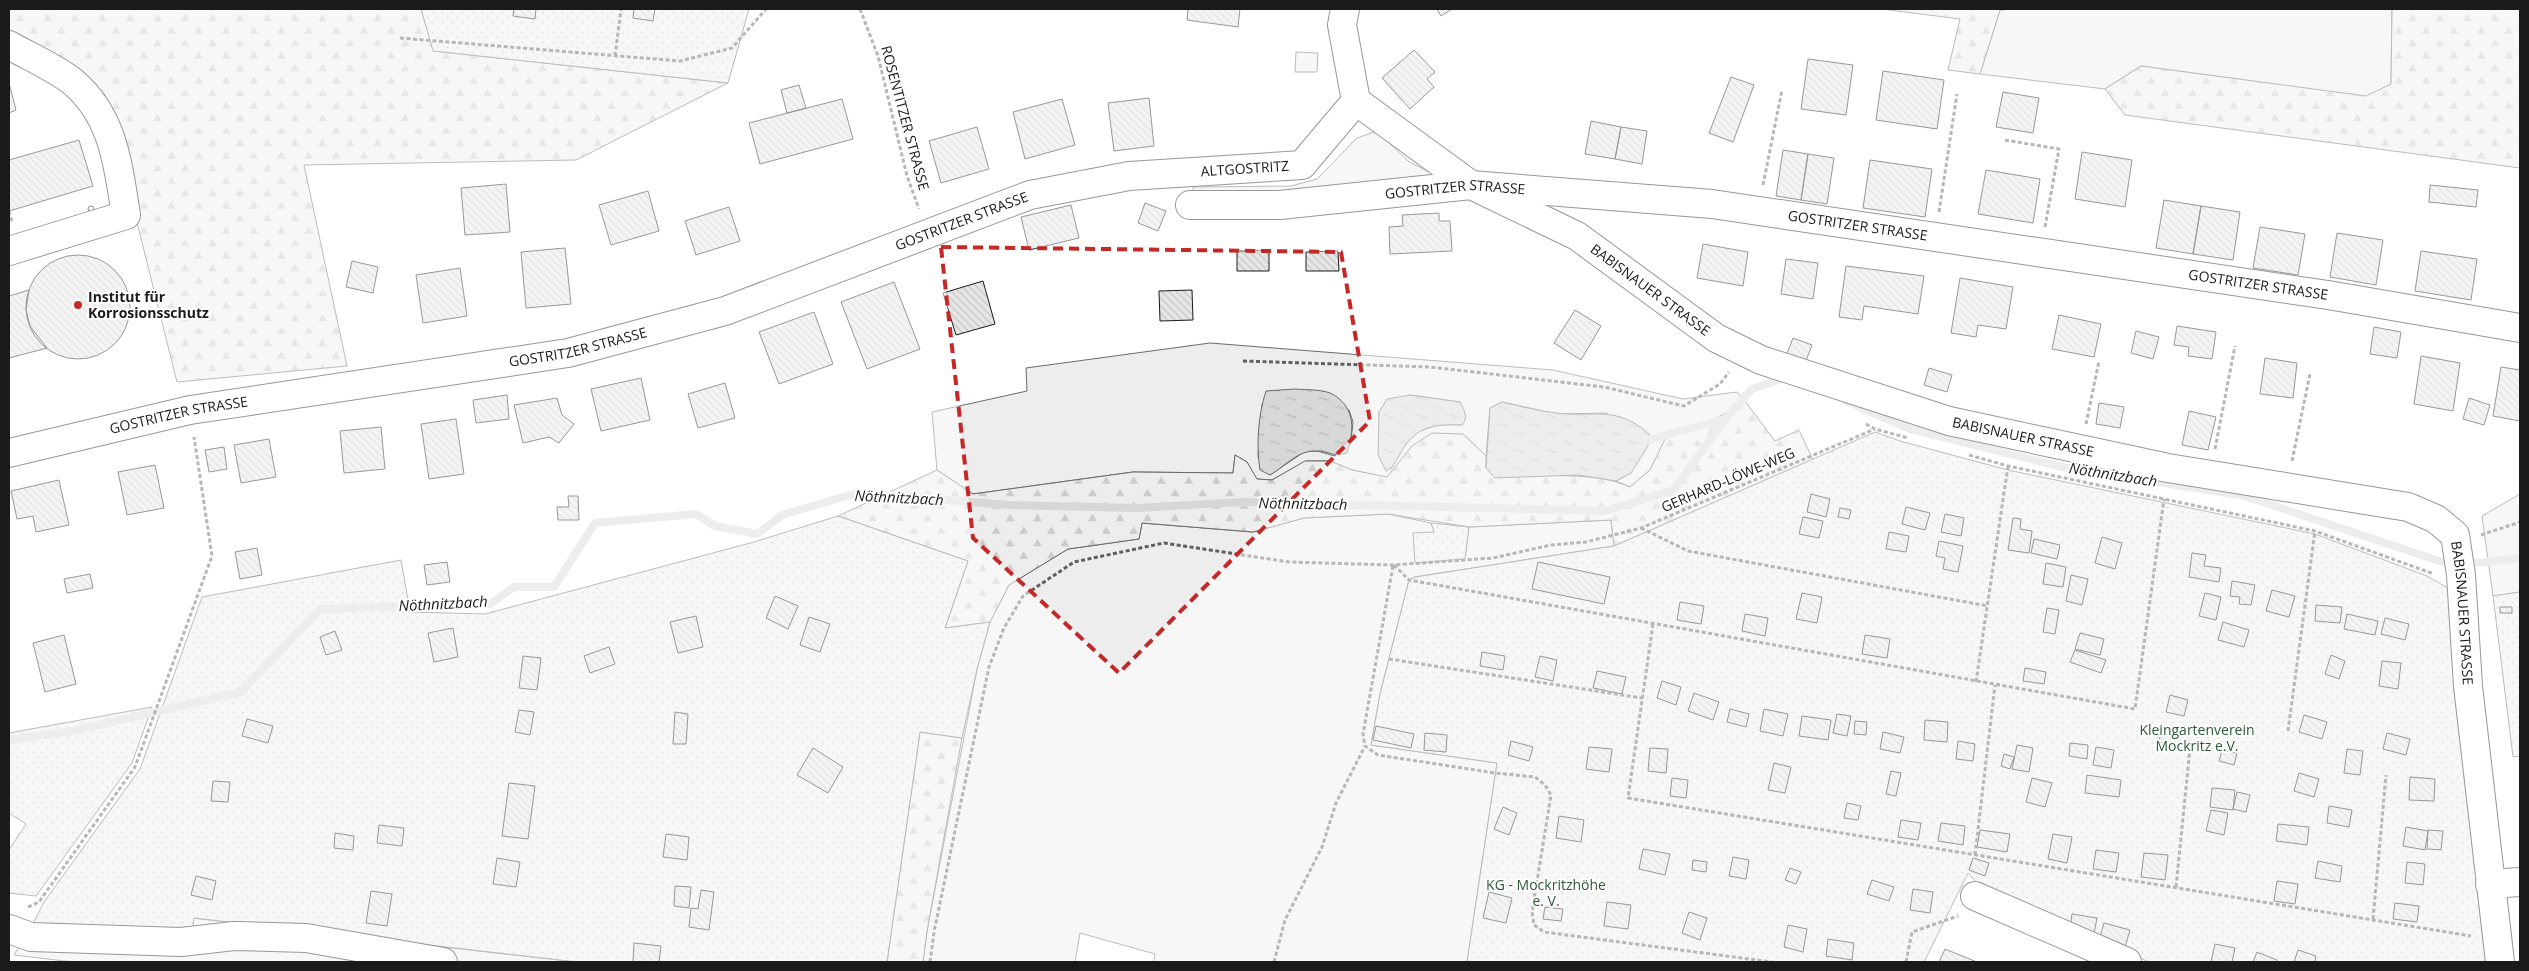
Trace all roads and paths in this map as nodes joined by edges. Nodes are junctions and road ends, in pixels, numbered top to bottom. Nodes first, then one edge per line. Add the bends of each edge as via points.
1 (621, 9) edge
2 (766, 9) edge
3 (860, 9) edge
4 (1344, 9) edge
5 (400, 38) dead end
6 (9, 45) edge
7 (615, 56) junction
8 (1782, 90) dead end
9 (1957, 94) dead end
10 (1356, 101) junction
11 (2005, 140) dead end
12 (1129, 176) joint
13 (1471, 185) junction
14 (1190, 205) dead end
15 (1758, 210) junction
16 (928, 233) junction
17 (1936, 236) junction
18 (9, 251) edge
19 (2041, 251) junction
20 (2520, 328) edge
21 (2235, 346) dead end
22 (1745, 352) junction
23 (1243, 360) dead end
24 (2099, 361) dead end
25 (2310, 374) dead end
26 (190, 410) junction
27 (1913, 440) dead end
28 (2081, 451) junction
29 (9, 453) edge
30 (1961, 453) dead end
31 (2008, 466) junction
32 (2210, 475) junction
33 (2288, 486) junction
34 (2164, 499) junction
35 (2520, 522) edge
36 (1641, 528) junction
37 (2316, 531) junction
38 (2456, 541) junction
39 (1393, 565) junction
40 (2461, 582) junction
41 (1988, 606) junction
42 (1653, 624) junction
43 (1390, 659) dead end
44 (1976, 682) junction
45 (1995, 685) junction
46 (1642, 698) junction
47 (2288, 731) dead end
48 (2192, 738) dead end
49 (1365, 746) junction
50 (2386, 775) dead end
51 (1975, 855) junction
52 (2520, 882) edge
53 (2490, 884) junction
54 (2176, 887) junction
55 (1975, 896) joint
56 (16, 919) edge
57 (2372, 919) junction
58 (2498, 951) edge
59 (443, 962) edge
60 (930, 962) edge
61 (1274, 962) edge
62 (1772, 962) edge
63 (1906, 962) edge
64 (2127, 962) edge

1 - 7 path
2 - 7 path via 732,48 680,61
3 - 16 path, ROSENTITZER STRASSE via 878,56 907,176
4 - 10 street via 1342,25
5 - 7 path
6 - 18 street via 72,81 96,107 114,146 126,215
8 - 15 path
9 - 17 path
10 - 12 street, ALTGOSTRITZ via 1302,165
10 - 13 street, BABISNAUER STRASSE
11 - 19 path via 2059,149
12 - 16 street, GOSTRITZER STRASSE via 1030,195
13 - 14 street, GOSTRITZER STRASSE via 1280,205
13 - 15 street, GOSTRITZER STRASSE
13 - 22 street, BABISNAUER STRASSE via 1577,236 1716,338
15 - 17 street, GOSTRITZER STRASSE
16 - 26 street, GOSTRITZER STRASSE via 725,311 568,353
17 - 19 street, GOSTRITZER STRASSE
19 - 20 street, GOSTRITZER STRASSE
21 - 32 path
22 - 23 path via 1720,384 1684,406 1604,387 1430,367
22 - 28 street, BABISNAUER STRASSE via 1949,421
24 - 28 path
25 - 33 path
26 - 29 street, GOSTRITZER STRASSE
26 - 56 path via 212,556 135,767 39,902
27 - 36 path, GERHARD-LÖWE-WEG via 1875,429
28 - 32 street, BABISNAUER STRASSE
30 - 31 path
31 - 34 path
31 - 41 path
32 - 33 street, BABISNAUER STRASSE
33 - 38 street, BABISNAUER STRASSE via 2408,507 2436,519
34 - 37 path
34 - 45 path via 2135,709
35 - 38 path
36 - 39 path, GERHARD-LÖWE-WEG via 1586,542 1551,545 1493,558
36 - 41 path via 1688,551
37 - 40 path
37 - 47 path
38 - 40 street, BABISNAUER STRASSE
39 - 42 path via 1410,580
39 - 49 path via 1363,734
39 - 60 path, GERHARD-LÖWE-WEG via 1289,562 1164,543 1074,562 1023,596 1004,628 989,667
40 - 53 street, BABISNAUER STRASSE via 2468,686
41 - 44 path
42 - 44 path
42 - 46 path
43 - 46 path
44 - 45 path
45 - 51 path
46 - 51 path via 1628,798
48 - 54 path
49 - 61 path via 1336,803 1322,847 1285,920
49 - 62 path via 1378,755 1535,777 1545,785 1550,795 1532,912 1534,924 1544,932
50 - 57 path
51 - 54 path
52 - 53 street
53 - 58 street, BABISNAUER STRASSE
54 - 57 path
55 - 63 path via 1961,915 1912,932
55 - 64 street
56 - 59 street via 31,938 181,942 234,936 306,938
57 - 58 path

